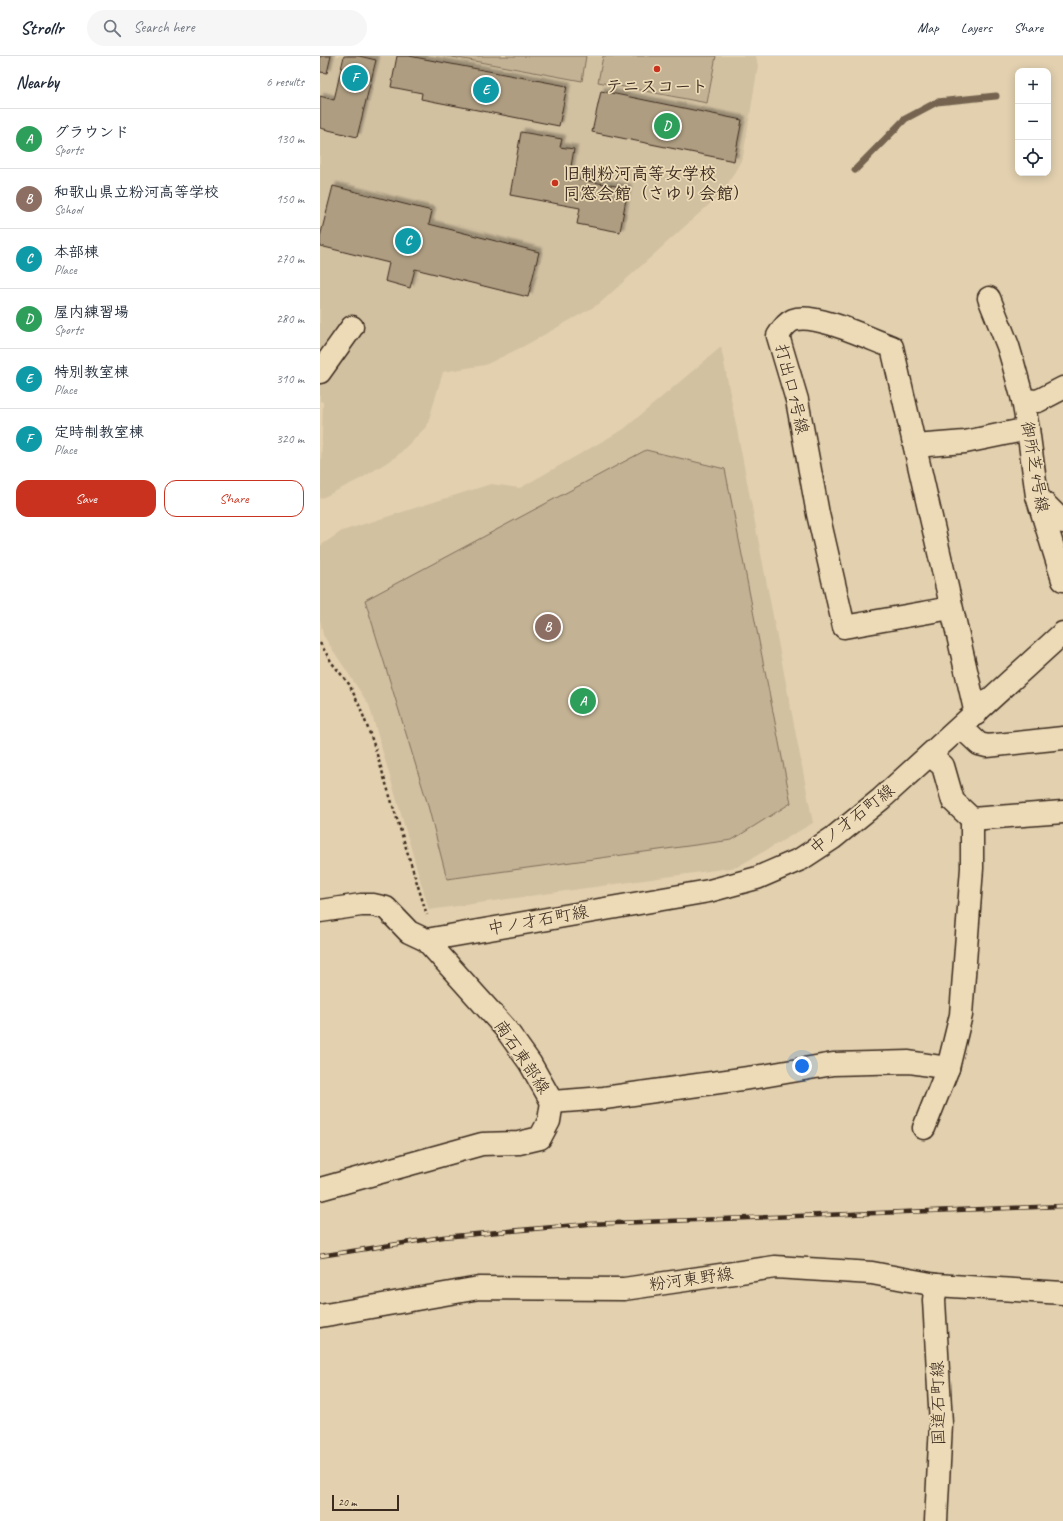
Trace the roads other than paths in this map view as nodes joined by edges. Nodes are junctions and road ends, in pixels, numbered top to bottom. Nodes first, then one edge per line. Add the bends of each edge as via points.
1 (989, 298) dead end
2 (352, 327) dead end
3 (320, 372) edge
4 (1061, 393) edge
5 (1023, 400) junction
6 (1028, 429) junction
7 (915, 446) junction
8 (1037, 496) junction
9 (1063, 522) edge
10 (1063, 580) edge
11 (951, 608) junction
12 (1063, 633) edge
13 (969, 720) junction
14 (1063, 738) edge
15 (930, 755) junction
16 (1063, 812) edge
17 (972, 819) junction
18 (320, 911) edge
19 (430, 939) junction
20 (948, 1068) junction
21 (552, 1102) junction
22 (924, 1128) dead end
23 (320, 1189) edge
24 (936, 1285) junction
25 (1063, 1293) edge
26 (320, 1316) edge
27 (936, 1521) edge

1 - 5 street, 御所芝4号線 via 1008,346
2 - 3 street
4 - 5 street via 1038,401
5 - 6 street, 御所芝4号線
6 - 7 street via 965,442
6 - 8 street, 御所芝4号線
7 - 11 street, 打出口1号線
7 - 11 street, 打出口1号線 via 892,347 825,322 806,318 793,320 783,328 778,336 797,400 818,514 844,627
8 - 9 street
8 - 10 street, 御所芝4号線
11 - 13 street, 打出口1号線
12 - 13 street, 中ノ才石町線
13 - 14 street via 979,744 987,746
13 - 15 street, 中ノ才石町線
15 - 17 street via 943,766 953,801
15 - 19 street, 中ノ才石町線 via 832,838 801,859 757,878 709,891
16 - 17 street
17 - 20 street via 971,875 961,1007
18 - 19 street, 南石東部線 via 360,905 386,908 409,932
19 - 21 street, 南石東部線 via 505,1028 530,1063
20 - 21 street via 909,1062 832,1064 604,1098
20 - 22 street
21 - 23 street, 南石東部線 via 549,1121 540,1138 519,1143 482,1144
24 - 25 street, 粉河東野線
24 - 26 street, 粉河東野線 via 872,1273 775,1267 624,1289 479,1288
24 - 27 street, 国道石町線 via 934,1300 941,1424

